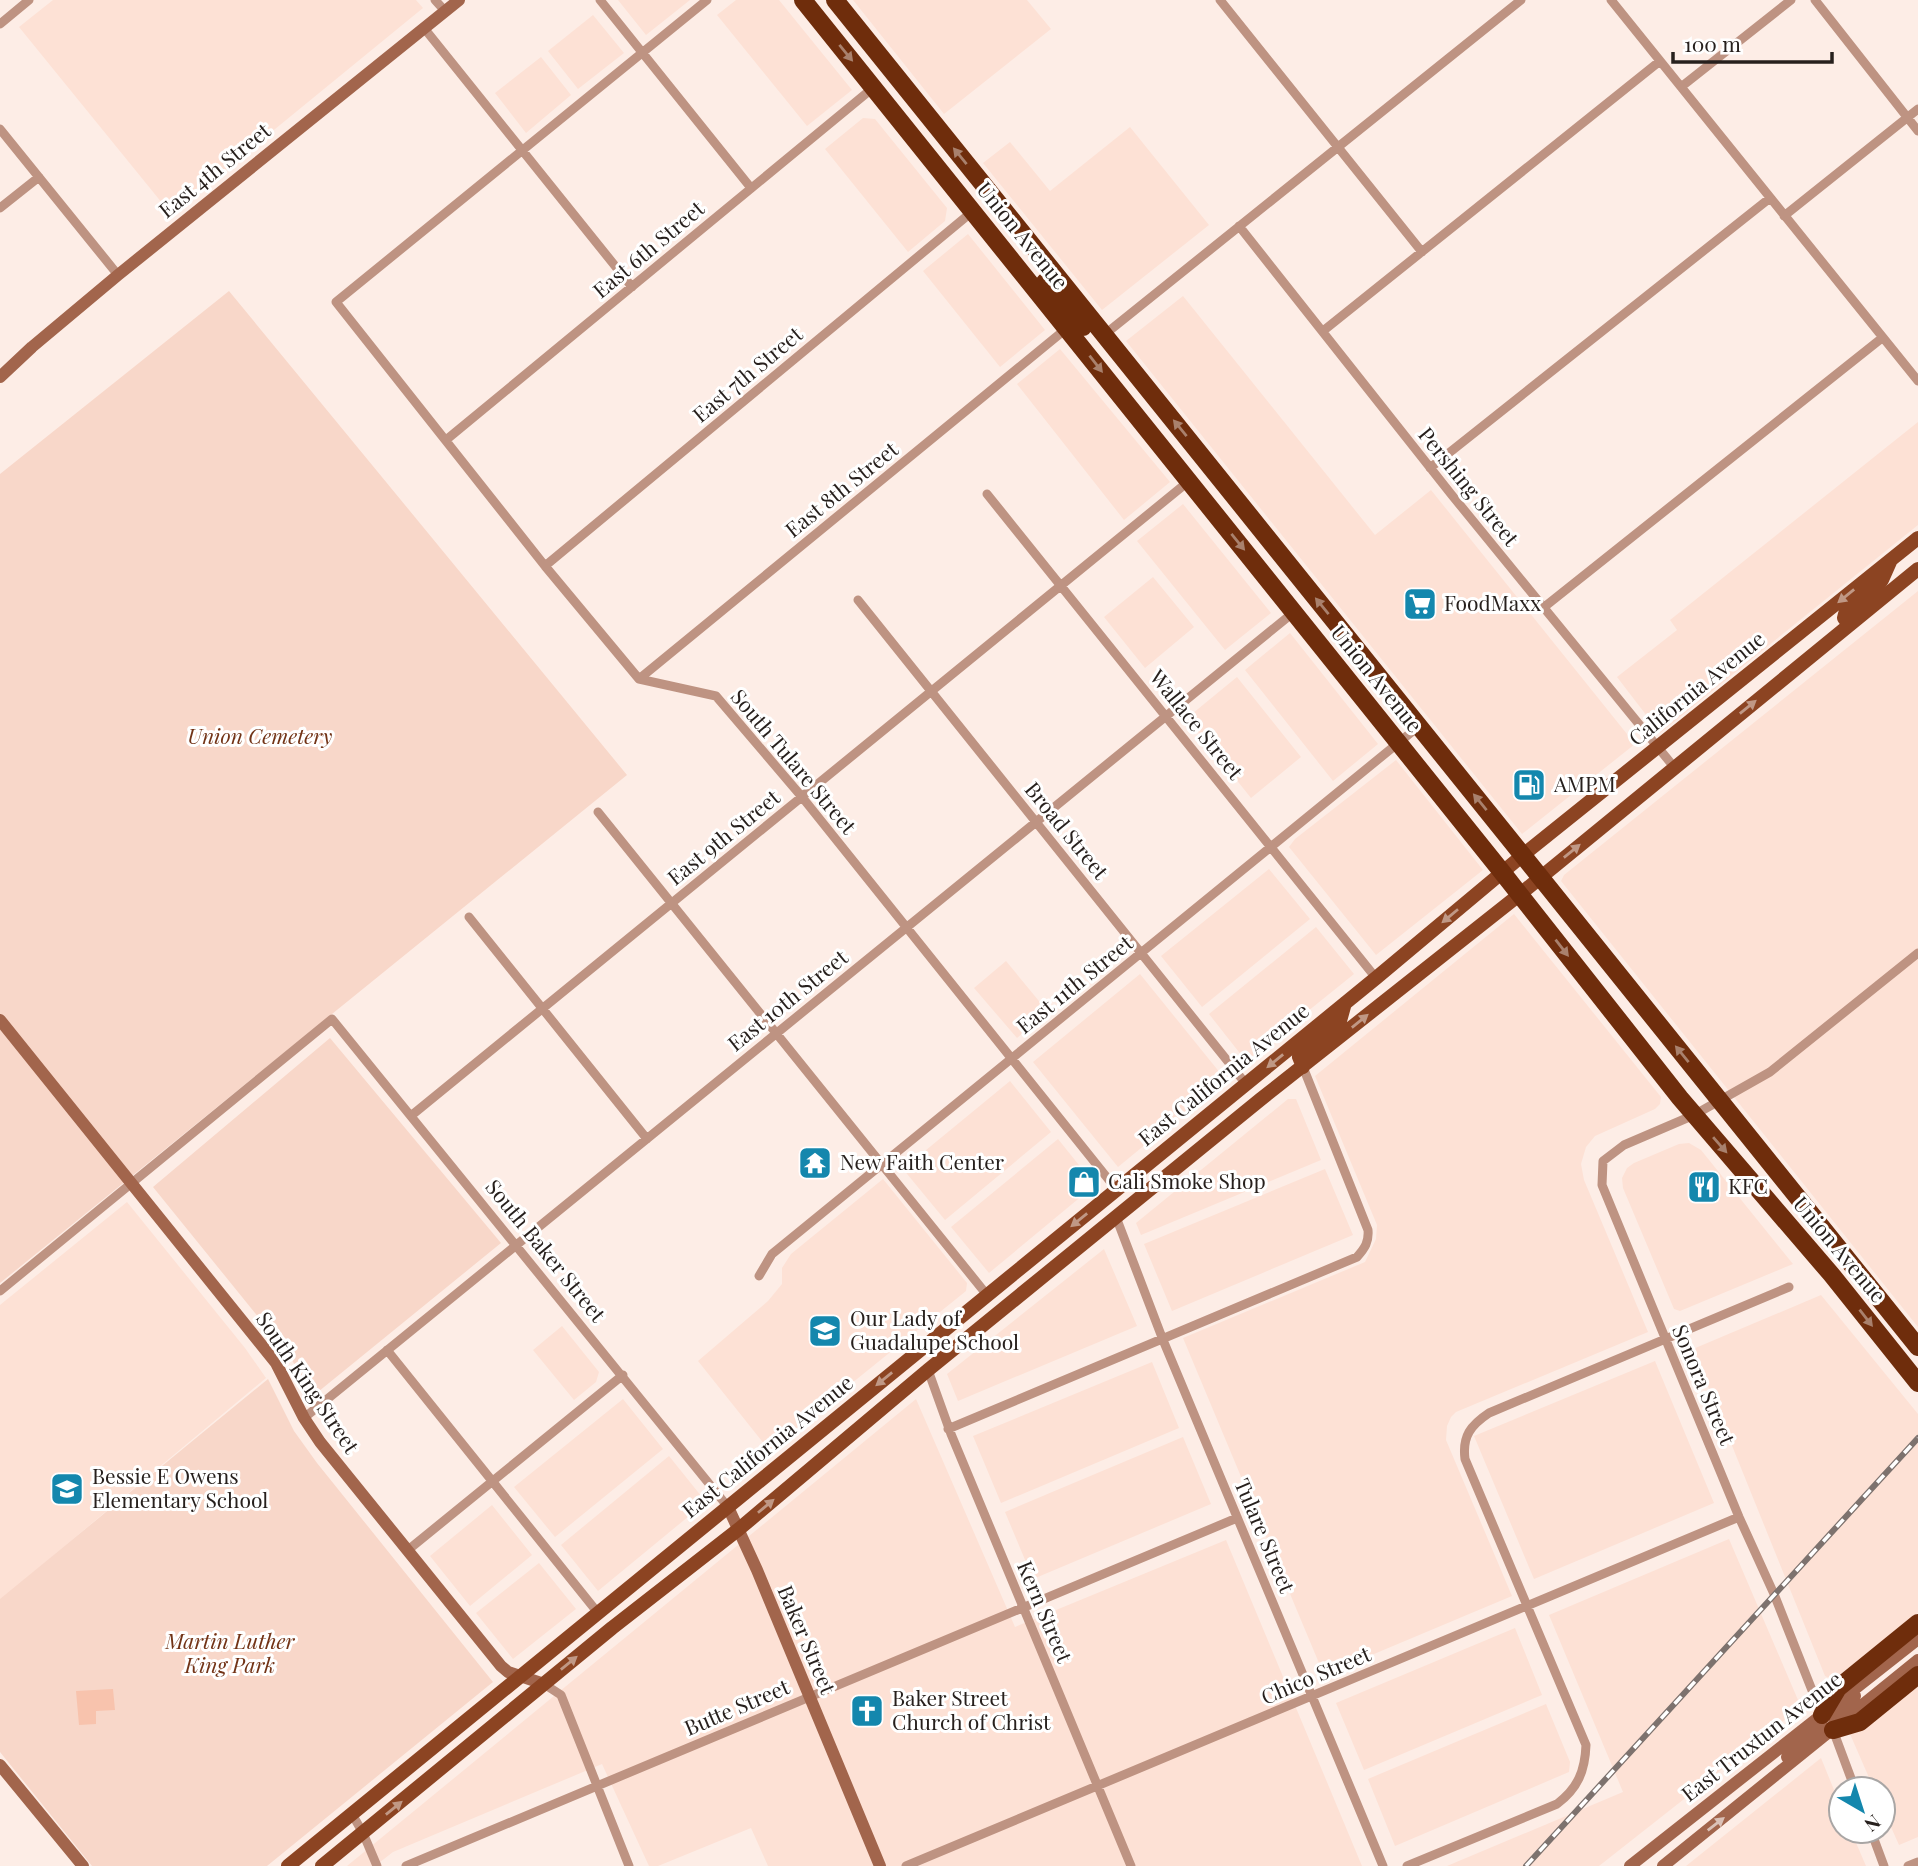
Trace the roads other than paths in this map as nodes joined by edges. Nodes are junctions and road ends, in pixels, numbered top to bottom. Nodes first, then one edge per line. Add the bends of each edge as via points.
1 (29, 0) edge
2 (435, 0) edge
3 (459, 0) edge
4 (600, 0) edge
5 (707, 0) edge
6 (803, 0) edge
7 (835, 0) edge
8 (1220, 0) edge
9 (1521, 0) edge
10 (1611, 0) edge
11 (1791, 0) edge
12 (1815, 0) edge
13 (444, 12) junction
14 (0, 24) edge
15 (424, 28) junction
16 (642, 53) junction
17 (1660, 61) junction
18 (1681, 87) junction
19 (874, 88) junction
20 (1918, 109) edge
21 (1907, 118) junction
22 (0, 129) edge
23 (1918, 131) edge
24 (1338, 147) junction
25 (522, 150) junction
26 (38, 177) junction
27 (751, 188) junction
28 (1770, 198) junction
29 (0, 208) edge
30 (973, 211) junction
31 (1784, 216) junction
32 (1239, 226) junction
33 (1422, 252) junction
34 (1016, 265) junction
35 (118, 275) junction
36 (632, 287) junction
37 (1067, 328) junction
38 (1323, 331) junction
39 (1104, 335) junction
40 (1882, 338) junction
41 (0, 377) edge
42 (1918, 381) edge
43 (446, 440) junction
44 (1430, 468) junction
45 (1189, 481) junction
46 (988, 494) dead end
47 (1918, 538) edge
48 (1890, 560) junction
49 (545, 565) junction
50 (1918, 569) edge
51 (1061, 586) junction
52 (858, 600) dead end
53 (1543, 608) junction
54 (1294, 612) junction
55 (1849, 625) junction
56 (639, 678) junction
57 (931, 691) junction
58 (1166, 716) junction
59 (1419, 726) junction
60 (1398, 743) junction
61 (1657, 747) junction
62 (1674, 768) junction
63 (802, 797) junction
64 (598, 811) dead end
65 (1036, 822) junction
66 (1271, 847) junction
67 (1523, 855) junction
68 (1502, 872) junction
69 (1541, 877) junction
70 (1520, 895) junction
71 (672, 903) junction
72 (469, 917) dead end
73 (906, 927) junction
74 (1142, 953) junction
75 (1918, 953) edge
76 (1376, 978) junction
77 (1345, 1003) junction
78 (542, 1009) junction
79 (0, 1020) edge
80 (776, 1033) junction
81 (1012, 1059) junction
82 (1303, 1067) junction
83 (1246, 1084) junction
84 (1720, 1101) junction
85 (412, 1115) junction
86 (1694, 1115) junction
87 (647, 1139) junction
88 (1200, 1149) junction
89 (1165, 1150) junction
90 (882, 1164) junction
91 (132, 1183) junction
92 (1117, 1190) junction
93 (1116, 1217) junction
94 (517, 1244) junction
95 (759, 1276) dead end
96 (1789, 1287) dead end
97 (0, 1291) edge
98 (987, 1295) junction
99 (1665, 1339) junction
100 (1163, 1340) junction
101 (1918, 1347) edge
102 (387, 1350) junction
103 (944, 1358) junction
104 (928, 1370) junction
105 (623, 1375) junction
106 (1918, 1383) edge
107 (304, 1418) junction
108 (948, 1429) junction
109 (493, 1481) junction
110 (727, 1507) junction
111 (1739, 1517) junction
112 (1237, 1518) junction
113 (739, 1529) junction
114 (408, 1550) junction
115 (1526, 1607) junction
116 (1023, 1608) junction
117 (598, 1613) junction
118 (1918, 1623) edge
119 (1918, 1639) edge
120 (1918, 1660) edge
121 (1879, 1670) junction
122 (1918, 1675) edge
123 (520, 1676) junction
124 (544, 1684) junction
125 (1312, 1696) junction
126 (809, 1697) junction
127 (1822, 1715) junction
128 (1833, 1730) junction
129 (0, 1765) edge
130 (1850, 1775) edge
131 (1768, 1782) junction
132 (1098, 1786) junction
133 (596, 1787) junction
134 (352, 1814) junction
135 (363, 1833) junction
136 (1876, 1845) edge
137 (1918, 1862) edge
138 (83, 1866) edge
139 (288, 1866) edge
140 (322, 1866) edge
141 (377, 1866) edge
142 (406, 1866) edge
143 (629, 1866) edge
144 (880, 1866) edge
145 (906, 1866) edge
146 (1131, 1866) edge
147 (1383, 1866) edge
148 (1407, 1866) edge
149 (1630, 1866) edge
150 (1663, 1866) edge
151 (1884, 1866) edge
152 (1908, 1866) edge

1 - 14 street
2 - 13 street
3 - 13 street, East 4th Street
4 - 16 street
5 - 16 street
6 -> 19 highway, Union Avenue
39 -> 7 highway, Union Avenue
8 - 24 street
9 - 24 street
10 - 17 street
11 - 18 street
12 - 21 street
13 - 15 street, East 4th Street
15 - 25 street
15 - 35 street, East 4th Street
16 - 25 street
16 - 27 street
17 - 18 street
17 - 33 street
18 - 28 street
19 - 27 street, East 6th Street
19 - 30 highway, Union Avenue
20 - 21 street
21 - 23 street
21 - 31 street
22 - 26 street
24 - 32 street
24 - 33 street
25 - 36 street
25 - 43 street via 335,302
26 - 29 street
26 - 35 street
27 - 36 street, East 6th Street
28 - 31 street
28 - 44 street
30 - 34 highway, Union Avenue
30 - 49 street, East 7th Street
31 - 40 street
32 - 38 street, Pershing Street
32 - 39 street
33 - 38 street
34 - 37 highway, Union Avenue
34 - 39 highway via 1038,273 1086,331
35 - 41 street, East 4th Street
36 - 43 street, East 6th Street
37 -> 45 highway, Union Avenue
37 - 56 street, East 8th Street
38 - 44 street, Pershing Street
59 -> 39 highway, Union Avenue
40 - 42 street
40 - 53 street
43 - 49 street
44 - 53 street, Pershing Street
45 - 51 street, East 9th Street
45 -> 54 highway, Union Avenue
46 - 51 street, Wallace Street
47 - 48 main road, California Avenue
48 - 55 main road via 1882,580 1845,614
48 -> 61 main road, California Avenue
49 - 56 street
50 - 55 main road
51 - 57 street, East 9th Street
51 - 58 street, Wallace Street
52 - 57 street, Broad Street
53 - 61 street, Pershing Street
54 - 58 street, East 10th Street
54 - 60 highway, Union Avenue
62 -> 55 main road
56 - 63 street, South Tulare Street via 716,696
57 - 63 street, East 9th Street
57 - 65 street, Broad Street
58 - 65 street, East 10th Street
58 - 66 street, Wallace Street
59 - 60 street, East 11th Street
67 -> 59 highway, Union Avenue
60 - 66 street, East 11th Street
60 - 68 highway, Union Avenue
61 - 62 street, Pershing Street
61 - 67 main road, California Avenue
69 -> 62 main road
63 - 71 street, East 9th Street
63 - 73 street, South Tulare Street
64 - 71 street
65 - 73 street, East 10th Street
65 - 74 street, Broad Street
66 - 74 street, East 11th Street
66 - 76 street, Wallace Street
67 - 68 main road, California Avenue
67 - 69 highway, Union Avenue
68 - 70 highway, Union Avenue
68 -> 76 main road, East California Avenue
69 - 70 main road
84 -> 69 highway, Union Avenue
82 -> 70 main road, East California Avenue
70 -> 86 highway, Union Avenue
71 - 78 street, East 9th Street
71 - 80 street
72 - 78 street
73 - 80 street, East 10th Street
73 - 81 street, South Tulare Street
74 - 81 street, East 11th Street
74 - 83 street, Broad Street
75 - 84 street via 1770,1072
76 - 77 main road, East California Avenue
77 - 82 main road via 1340,1021 1299,1057
77 -> 83 main road, East California Avenue
78 - 85 street, East 9th Street
78 - 87 street
79 - 91 street, South King Street
80 - 87 street, East 10th Street
80 - 90 street
81 - 90 street, East 11th Street
81 - 92 street, South Tulare Street
82 - 88 main road, East California Avenue
82 - 100 street via 1364,1219 1368,1240 1364,1250
83 - 88 main road via 1246,1096
83 - 89 main road, East California Avenue
84 - 86 street
84 - 101 highway, Union Avenue
85 - 91 street, South Baker Street via 332,1019
85 - 94 street, South Baker Street
86 - 99 street, Sonora Street via 1624,1145 1603,1161 1602,1185
86 -> 106 highway, Union Avenue
87 - 94 street, East 10th Street
88 - 93 main road, East California Avenue
89 - 92 main road, East California Avenue
89 - 93 main road via 1118,1204
90 - 95 street, East 11th Street via 772,1254
90 - 98 street
91 - 97 street
91 - 107 street, South King Street via 276,1363
92 -> 98 main road, East California Avenue
93 - 100 street, Tulare Street
93 - 103 main road, East California Avenue
94 - 102 street, East 10th Street
94 - 105 street, South Baker Street
96 - 99 street
98 - 103 main road via 988,1305
98 -> 110 main road, East California Avenue
99 - 111 street, Sonora Street
99 - 115 street via 1489,1413 1470,1428 1465,1458
100 - 108 street
100 - 112 street, Tulare Street
102 - 107 street, East 10th Street
102 - 109 street
103 - 104 main road, East California Avenue
104 - 108 street, Kern Street
113 -> 104 main road, East California Avenue
105 - 109 street
105 - 110 street, South Baker Street
107 - 114 street, South King Street
108 - 116 street, Kern Street
109 - 114 street
109 - 117 street
110 - 113 street, Baker Street
110 - 117 main road, East California Avenue
111 - 115 street, Chico Street
111 - 127 street, Sonora Street
112 - 116 street, Butte Street
112 - 125 street, Tulare Street
124 -> 113 main road, East California Avenue
113 - 126 street, Baker Street
114 - 123 street, South King Street via 501,1666
115 - 125 street, Chico Street
115 - 148 street via 1586,1745 1576,1787 1557,1804
116 - 126 street, Butte Street
116 - 132 street, Kern Street
117 - 123 main road, East California Avenue
118 - 127 highway via 1838,1688
119 - 121 street, East Truxtun Avenue
120 - 128 street, East Truxtun Avenue
121 - 127 street, East Truxtun Avenue
121 - 128 street via 1835,1718
122 - 128 highway via 1860,1722
123 - 124 street, South King Street
123 - 134 main road, East California Avenue
124 - 133 street via 561,1695
135 -> 124 main road, East California Avenue
125 - 132 street, Chico Street
125 - 147 street, Tulare Street
126 - 133 street, Butte Street
126 - 144 street, Baker Street
127 - 131 street via 1821,1728 1790,1754
127 - 149 street, East Truxtun Avenue
128 - 130 street
128 - 131 street, East Truxtun Avenue
129 - 138 street
150 -> 131 street, East Truxtun Avenue
132 - 145 street, Chico Street
132 - 146 street, Kern Street
133 - 142 street, Butte Street
133 - 143 street
134 - 135 street
134 - 139 main road, East California Avenue
135 - 140 main road, East California Avenue
135 - 141 street
136 - 151 street
137 - 152 street

